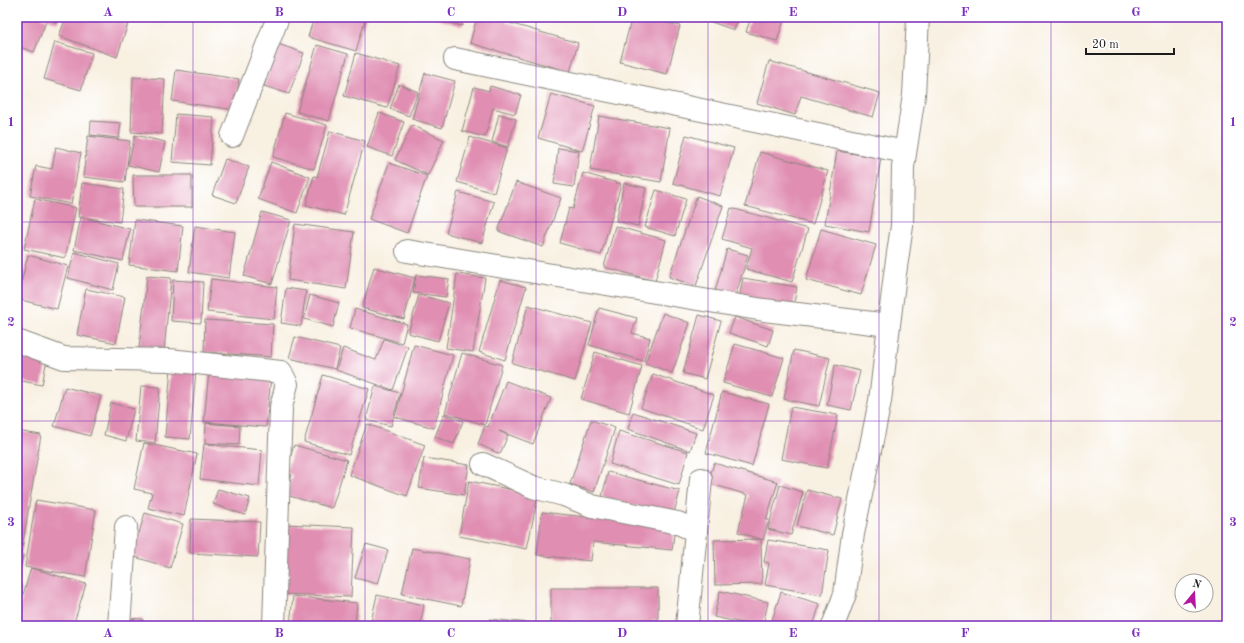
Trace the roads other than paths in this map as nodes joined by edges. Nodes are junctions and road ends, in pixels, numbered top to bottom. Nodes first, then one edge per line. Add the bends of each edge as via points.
1 (278, 17) edge
2 (918, 17) edge
3 (455, 59) dead end
4 (232, 136) dead end
5 (905, 152) junction
6 (407, 251) dead end
7 (889, 325) junction
8 (17, 341) edge
9 (483, 464) dead end
10 (701, 479) dead end
11 (126, 527) dead end
12 (696, 531) junction
13 (119, 626) edge
14 (274, 626) edge
15 (687, 626) edge
16 (832, 626) edge

1 - 4 street
2 - 5 street via 914,95
3 - 5 street
5 - 7 street via 902,226
6 - 7 street via 764,310
7 - 16 street via 880,401 853,534 845,594
8 - 14 street via 64,358 169,360 281,372 287,384 281,407
9 - 12 street via 533,487 592,506 678,522
10 - 12 street
11 - 13 street
12 - 15 street

